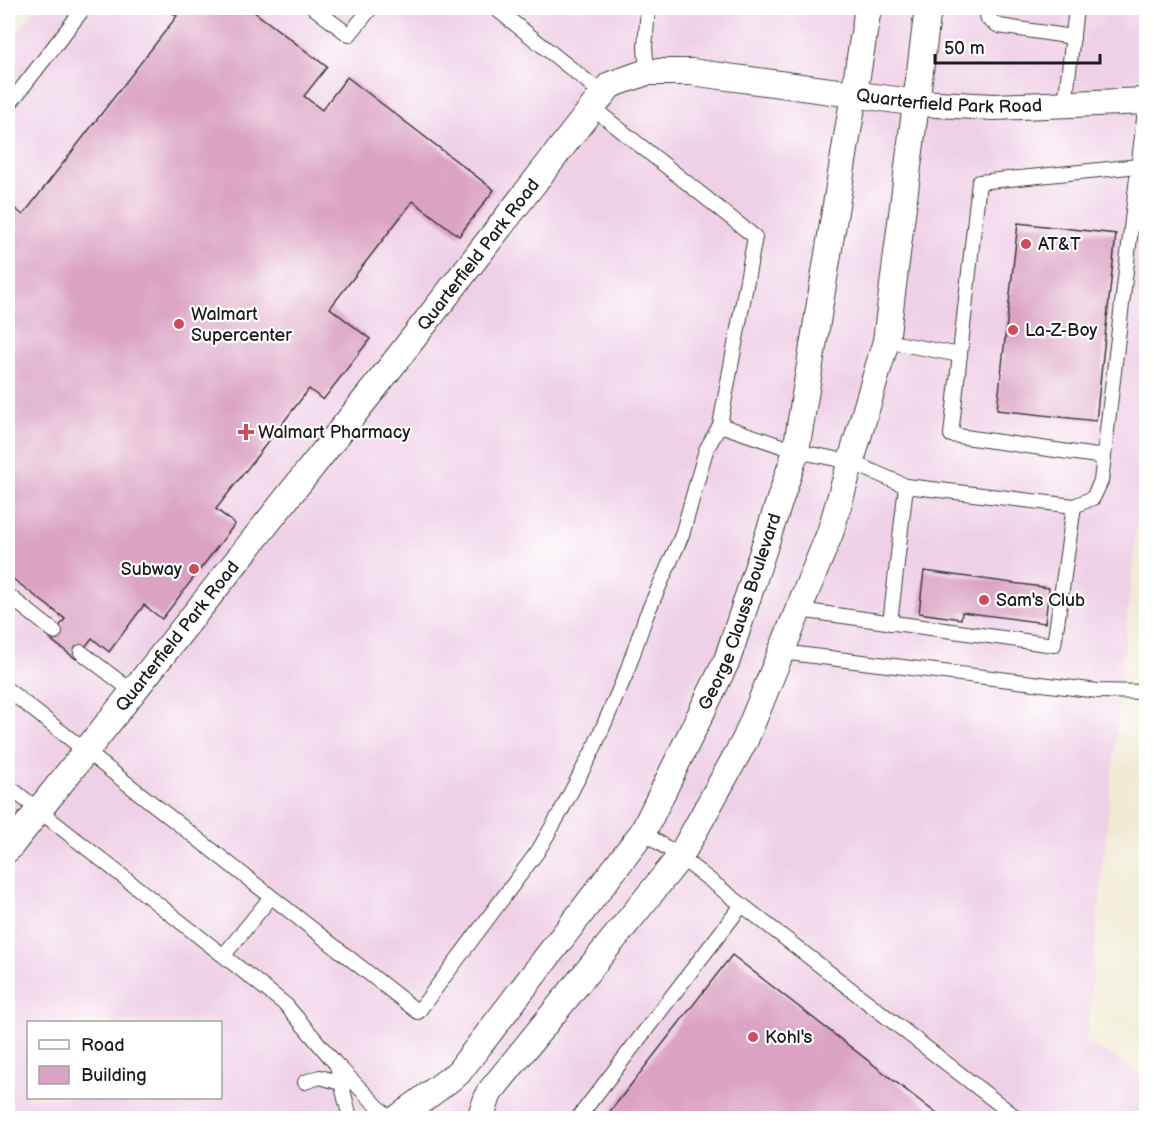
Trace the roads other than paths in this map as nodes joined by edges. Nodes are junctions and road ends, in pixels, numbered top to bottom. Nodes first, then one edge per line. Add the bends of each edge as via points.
1 (84, 8) edge
2 (314, 8) edge
3 (371, 8) edge
4 (495, 8) edge
5 (648, 8) edge
6 (867, 8) edge
7 (928, 8) edge
8 (985, 8) edge
9 (1076, 8) edge
10 (1073, 37) junction
11 (647, 72) junction
12 (855, 93) junction
13 (598, 101) junction
14 (1146, 102) edge
15 (918, 103) junction
16 (8, 106) edge
17 (1065, 106) junction
18 (1139, 166) junction
19 (886, 341) junction
20 (960, 355) junction
21 (720, 425) junction
22 (796, 451) junction
23 (1104, 457) junction
24 (850, 462) junction
25 (906, 486) junction
26 (1074, 506) junction
27 (8, 595) edge
28 (799, 609) junction
29 (890, 623) junction
30 (55, 632) dead end
31 (81, 652) dead end
32 (781, 652) junction
33 (8, 690) edge
34 (133, 692) junction
35 (1146, 692) edge
36 (86, 752) junction
37 (8, 786) edge
38 (39, 811) junction
39 (643, 832) junction
40 (8, 849) edge
41 (680, 857) junction
42 (271, 897) junction
43 (742, 906) junction
44 (224, 955) junction
45 (336, 1064) junction
46 (305, 1082) dead end
47 (341, 1083) junction
48 (350, 1119) edge
49 (389, 1119) edge
50 (398, 1119) edge
51 (480, 1119) edge
52 (578, 1119) edge
53 (1017, 1119) edge

1 - 16 lane
2 - 3 lane via 349,35
4 - 13 lane
5 - 11 lane
6 - 12 street, George Clauss Boulevard
7 - 15 street
8 - 10 lane via 988,20 999,26
9 - 10 lane
10 - 17 lane
11 - 12 street, Quarterfield Park Road via 691,72
11 - 13 street, Quarterfield Park Road via 610,85
12 - 15 street, Quarterfield Park Road
12 - 22 street, George Clauss Boulevard
13 - 21 lane via 756,237
13 - 34 street, Quarterfield Park Road
14 - 17 street, Quarterfield Park Road
14 - 18 lane
15 - 17 street, Quarterfield Park Road
15 - 19 street
18 - 20 lane via 980,183
18 - 23 lane
19 - 20 lane
19 - 24 street
20 - 23 lane via 951,435
21 - 22 lane
21 - 42 lane via 706,450 682,535 593,750 538,851 418,1012
22 - 24 lane
22 - 39 street, George Clauss Boulevard via 727,660
23 - 26 lane via 1099,489 1093,498
24 - 25 lane
24 - 28 street via 830,533
25 - 26 lane
25 - 29 lane
26 - 29 lane via 1054,645
27 - 30 lane
28 - 29 lane
28 - 32 street
31 - 34 lane
32 - 35 lane via 1098,691
32 - 41 street via 745,740
33 - 36 lane
34 - 36 street, Quarterfield Park Road
36 - 38 street, Quarterfield Park Road
36 - 42 lane
37 - 38 lane
38 - 40 street, Quarterfield Park Road
38 - 44 lane
39 - 41 lane
39 - 50 street, George Clauss Boulevard via 458,1073
41 - 43 lane
41 - 51 street via 489,1093
42 - 44 lane
43 - 52 lane
43 - 53 lane
44 - 45 lane via 286,1005
45 - 47 lane
45 - 49 lane
46 - 47 lane via 320,1077
47 - 48 lane

